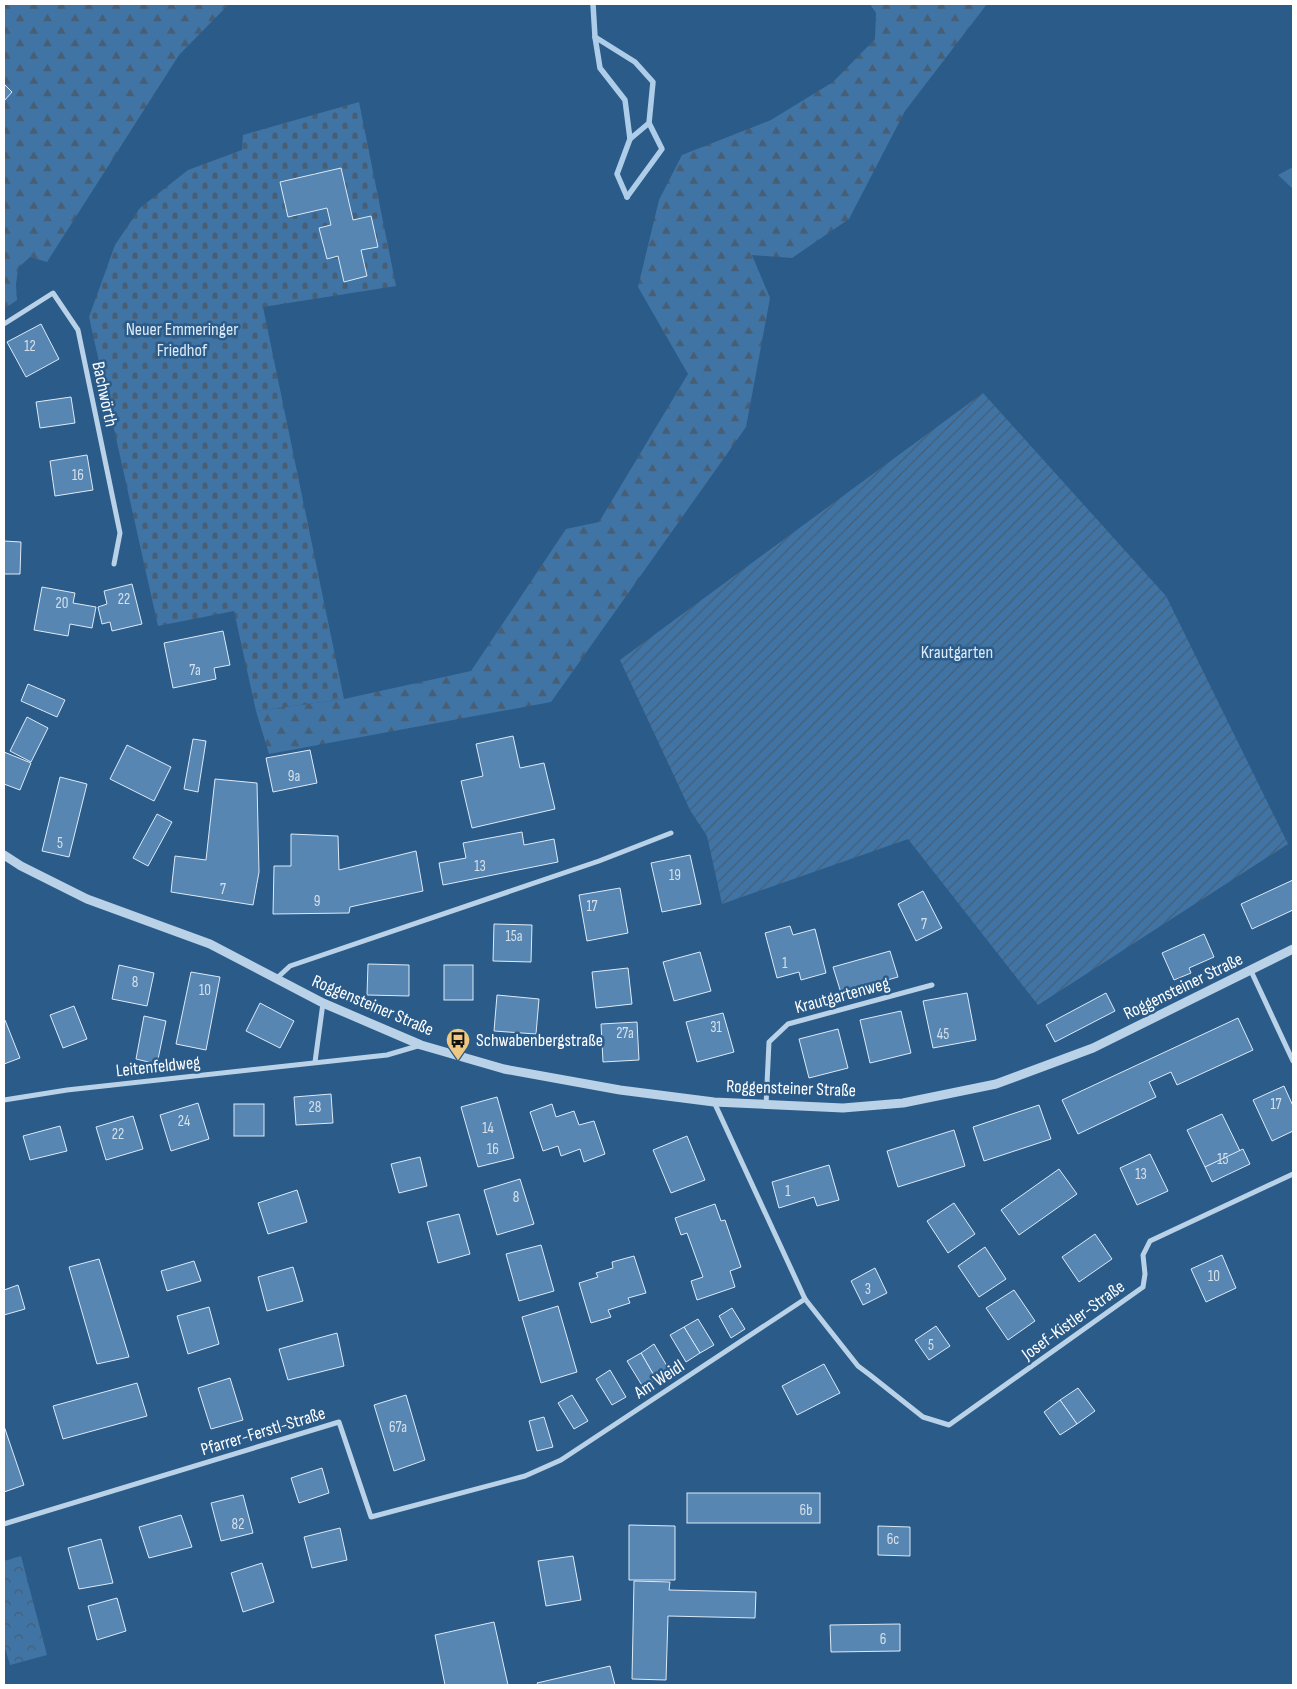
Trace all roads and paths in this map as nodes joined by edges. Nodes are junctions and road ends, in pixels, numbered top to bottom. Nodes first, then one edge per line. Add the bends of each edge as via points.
1 (4, 324) edge
2 (114, 564) dead end
3 (671, 833) dead end
4 (4, 855) edge
5 (1293, 949) edge
6 (1251, 970) junction
7 (276, 979) junction
8 (932, 984) dead end
9 (323, 1003) junction
10 (421, 1045) junction
11 (315, 1062) junction
12 (1293, 1062) edge
13 (4, 1100) edge
14 (714, 1102) junction
15 (766, 1105) junction
16 (1293, 1174) edge
17 (805, 1299) junction
18 (525, 1476) joint
19 (4, 1524) edge

1 - 2 street, Bachwörth via 53,293 78,330 120,533
3 - 7 street, Roggensteiner Straße via 599,861 290,966
4 - 7 street, Roggensteiner Straße via 87,899 210,944
5 - 6 street, Roggensteiner Straße
6 - 12 street
6 - 15 street, Roggensteiner Straße via 1093,1048 996,1084 903,1103 843,1108
7 - 9 street, Roggensteiner Straße
8 - 15 street, Krautgartenweg via 788,1024 769,1042
9 - 10 street, Roggensteiner Straße
9 - 11 street
10 - 11 street, Leitenfeldweg via 387,1055
10 - 14 street, Roggensteiner Straße via 504,1068 620,1090
11 - 13 street, Leitenfeldweg
14 - 15 street, Roggensteiner Straße
14 - 17 street
16 - 17 street, Josef-Kistler-Straße via 1150,1241 1143,1255 1143,1287 949,1425 923,1417 858,1366
17 - 18 street, Am Weidl via 561,1460
18 - 19 street, Pfarrer-Ferstl-Straße via 371,1517 339,1422

